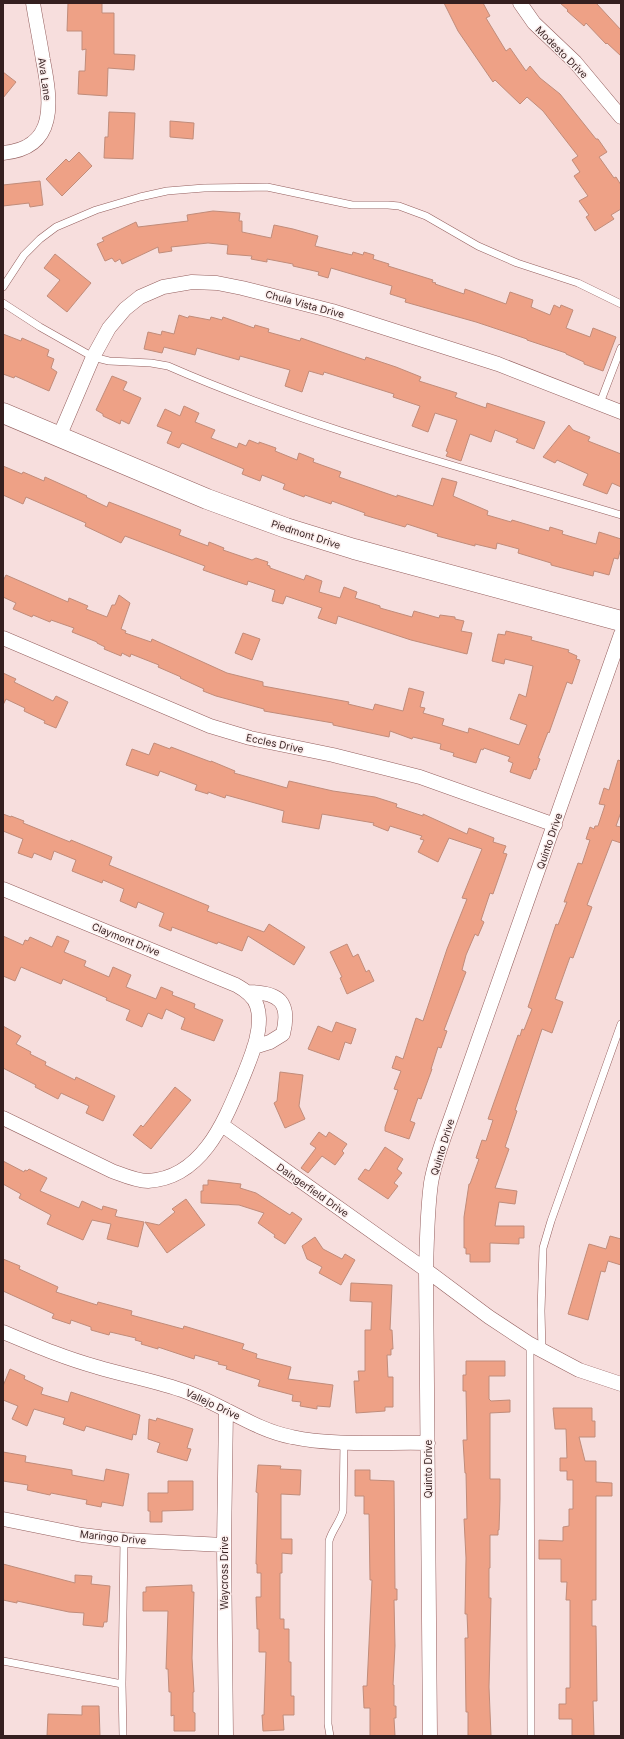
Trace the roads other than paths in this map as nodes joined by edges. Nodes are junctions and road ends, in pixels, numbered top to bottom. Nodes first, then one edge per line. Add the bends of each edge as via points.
1 (33, 3) edge
2 (520, 3) edge
3 (621, 117) edge
4 (3, 153) edge
5 (3, 288) edge
6 (3, 303) edge
7 (621, 304) edge
8 (621, 348) edge
9 (94, 357) junction
10 (600, 403) junction
11 (621, 412) edge
12 (3, 413) edge
13 (59, 437) junction
14 (621, 516) edge
15 (621, 621) edge
16 (621, 634) edge
17 (3, 638) edge
18 (555, 825) junction
19 (3, 889) edge
20 (248, 992) junction
21 (621, 1024) edge
22 (254, 1047) junction
23 (3, 1118) edge
24 (222, 1125) junction
25 (426, 1270) junction
26 (3, 1332) edge
27 (536, 1348) junction
28 (621, 1384) edge
29 (226, 1410) junction
30 (344, 1442) junction
31 (428, 1443) junction
32 (3, 1519) edge
33 (124, 1540) junction
34 (224, 1545) junction
35 (3, 1661) edge
36 (122, 1684) junction
37 (124, 1736) edge
38 (226, 1736) edge
39 (330, 1736) edge
40 (430, 1736) edge
41 (531, 1736) edge

1 - 4 street, Ava Lane via 47,80 48,115 45,128 37,140 24,148
2 - 3 street, Modesto Drive via 534,23 575,62
5 - 7 lane via 24,255 40,239 56,227 76,218 140,197 168,191 267,187 352,205 399,206 426,216 478,246 517,263 578,282
6 - 9 lane
8 - 10 lane
9 - 10 street, Chula Vista Drive via 109,328 125,309 140,297 163,287 192,282 217,283 332,311 498,364
9 - 13 street, Chula Vista Drive
9 - 14 lane via 109,361 168,366 342,432
10 - 11 street, Chula Vista Drive
12 - 13 street, Piedmont Drive
13 - 15 street, Piedmont Drive via 207,499 286,528 354,549
16 - 18 street, Quinto Drive
17 - 18 street, Eccles Drive via 210,726 250,738 420,777
18 - 25 street, Quinto Drive via 436,1162 428,1210
19 - 20 street, Claymont Drive
20 - 22 street via 257,1005
20 - 22 street, Claymont Drive via 273,995 281,1002 285,1012 283,1034
21 - 27 lane via 543,1248 541,1311
22 - 24 street
23 - 24 street via 112,1171 147,1181 176,1173 195,1162 210,1145
24 - 25 street, Daingerfield Drive
25 - 27 street, Daingerfield Drive
25 - 31 street, Quinto Drive
26 - 29 street, Vallejo Drive via 97,1368 157,1381
27 - 28 street, Daingerfield Drive via 579,1370
27 - 41 lane
29 - 30 street, Vallejo Drive via 263,1428 292,1437
29 - 34 street, Waycross Drive
30 - 31 street, Vallejo Drive
30 - 39 lane via 343,1511 329,1541
31 - 40 street, Quinto Drive
32 - 33 street, Maringo Drive via 82,1535
33 - 34 street, Maringo Drive
33 - 36 lane
34 - 38 street, Waycross Drive
35 - 36 lane
36 - 37 lane

